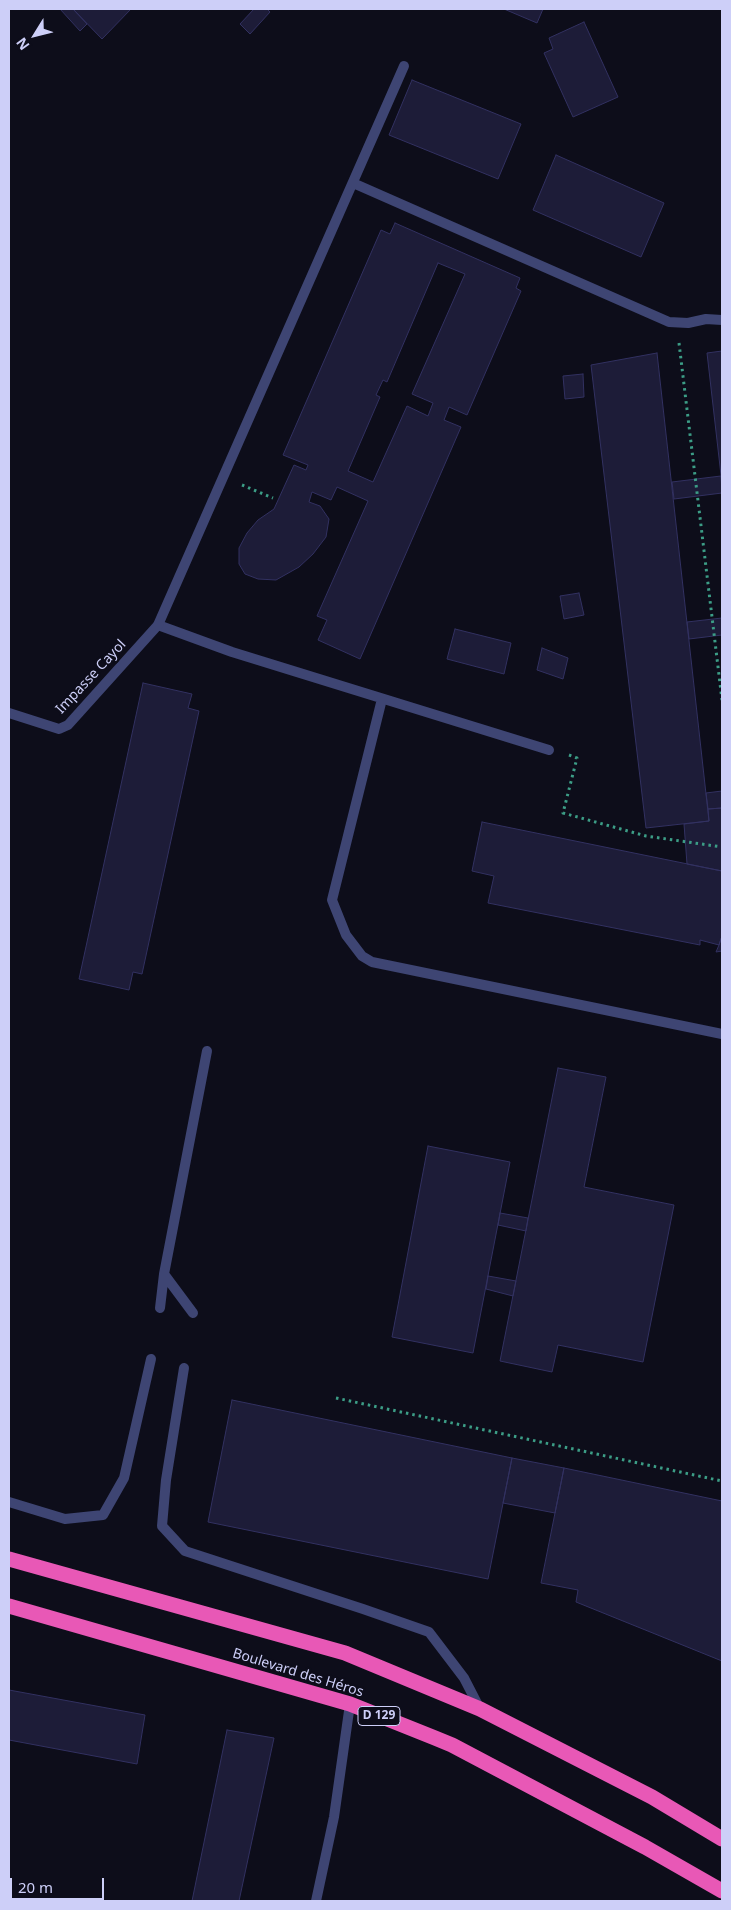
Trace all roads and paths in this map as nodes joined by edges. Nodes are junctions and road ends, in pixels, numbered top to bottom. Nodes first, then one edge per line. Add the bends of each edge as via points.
1 (404, 66) dead end
2 (353, 183) junction
3 (722, 320) edge
4 (677, 323) junction
5 (223, 477) junction
6 (273, 498) dead end
7 (158, 625) junction
8 (382, 698) junction
9 (722, 700) edge
10 (9, 713) edge
11 (549, 750) joint
12 (722, 847) edge
13 (722, 1034) edge
14 (207, 1051) dead end
15 (164, 1274) junction
16 (160, 1308) dead end
17 (193, 1313) dead end
18 (150, 1358) dead end
19 (184, 1368) dead end
20 (336, 1398) dead end
21 (722, 1481) edge
22 (9, 1502) edge
23 (9, 1559) edge
24 (9, 1606) edge
25 (350, 1704) junction
26 (480, 1710) junction
27 (722, 1839) edge
28 (722, 1892) edge
29 (316, 1901) edge

1 - 2 street, Impasse Cayol
2 - 4 street
2 - 5 street, Impasse Cayol
3 - 4 street
4 - 9 path
5 - 6 path
5 - 7 street, Impasse Cayol
7 - 8 street via 232,652
7 - 10 street, Impasse Cayol via 68,725 59,729
8 - 11 street
8 - 13 street via 332,900 346,935 362,956 372,962
11 - 12 path via 577,758 563,813 646,836
14 - 15 street
15 - 16 street
15 - 17 street
18 - 22 street via 124,1478 103,1515 64,1519
19 - 26 street via 162,1526 185,1551 429,1632 464,1678
20 - 21 path
23 - 26 highway via 345,1653
24 - 25 highway, Boulevard des Héros / D 129
25 - 28 highway, Boulevard des Héros / D 129 via 452,1745 645,1847
25 - 29 street via 334,1817
26 - 27 highway via 652,1797

